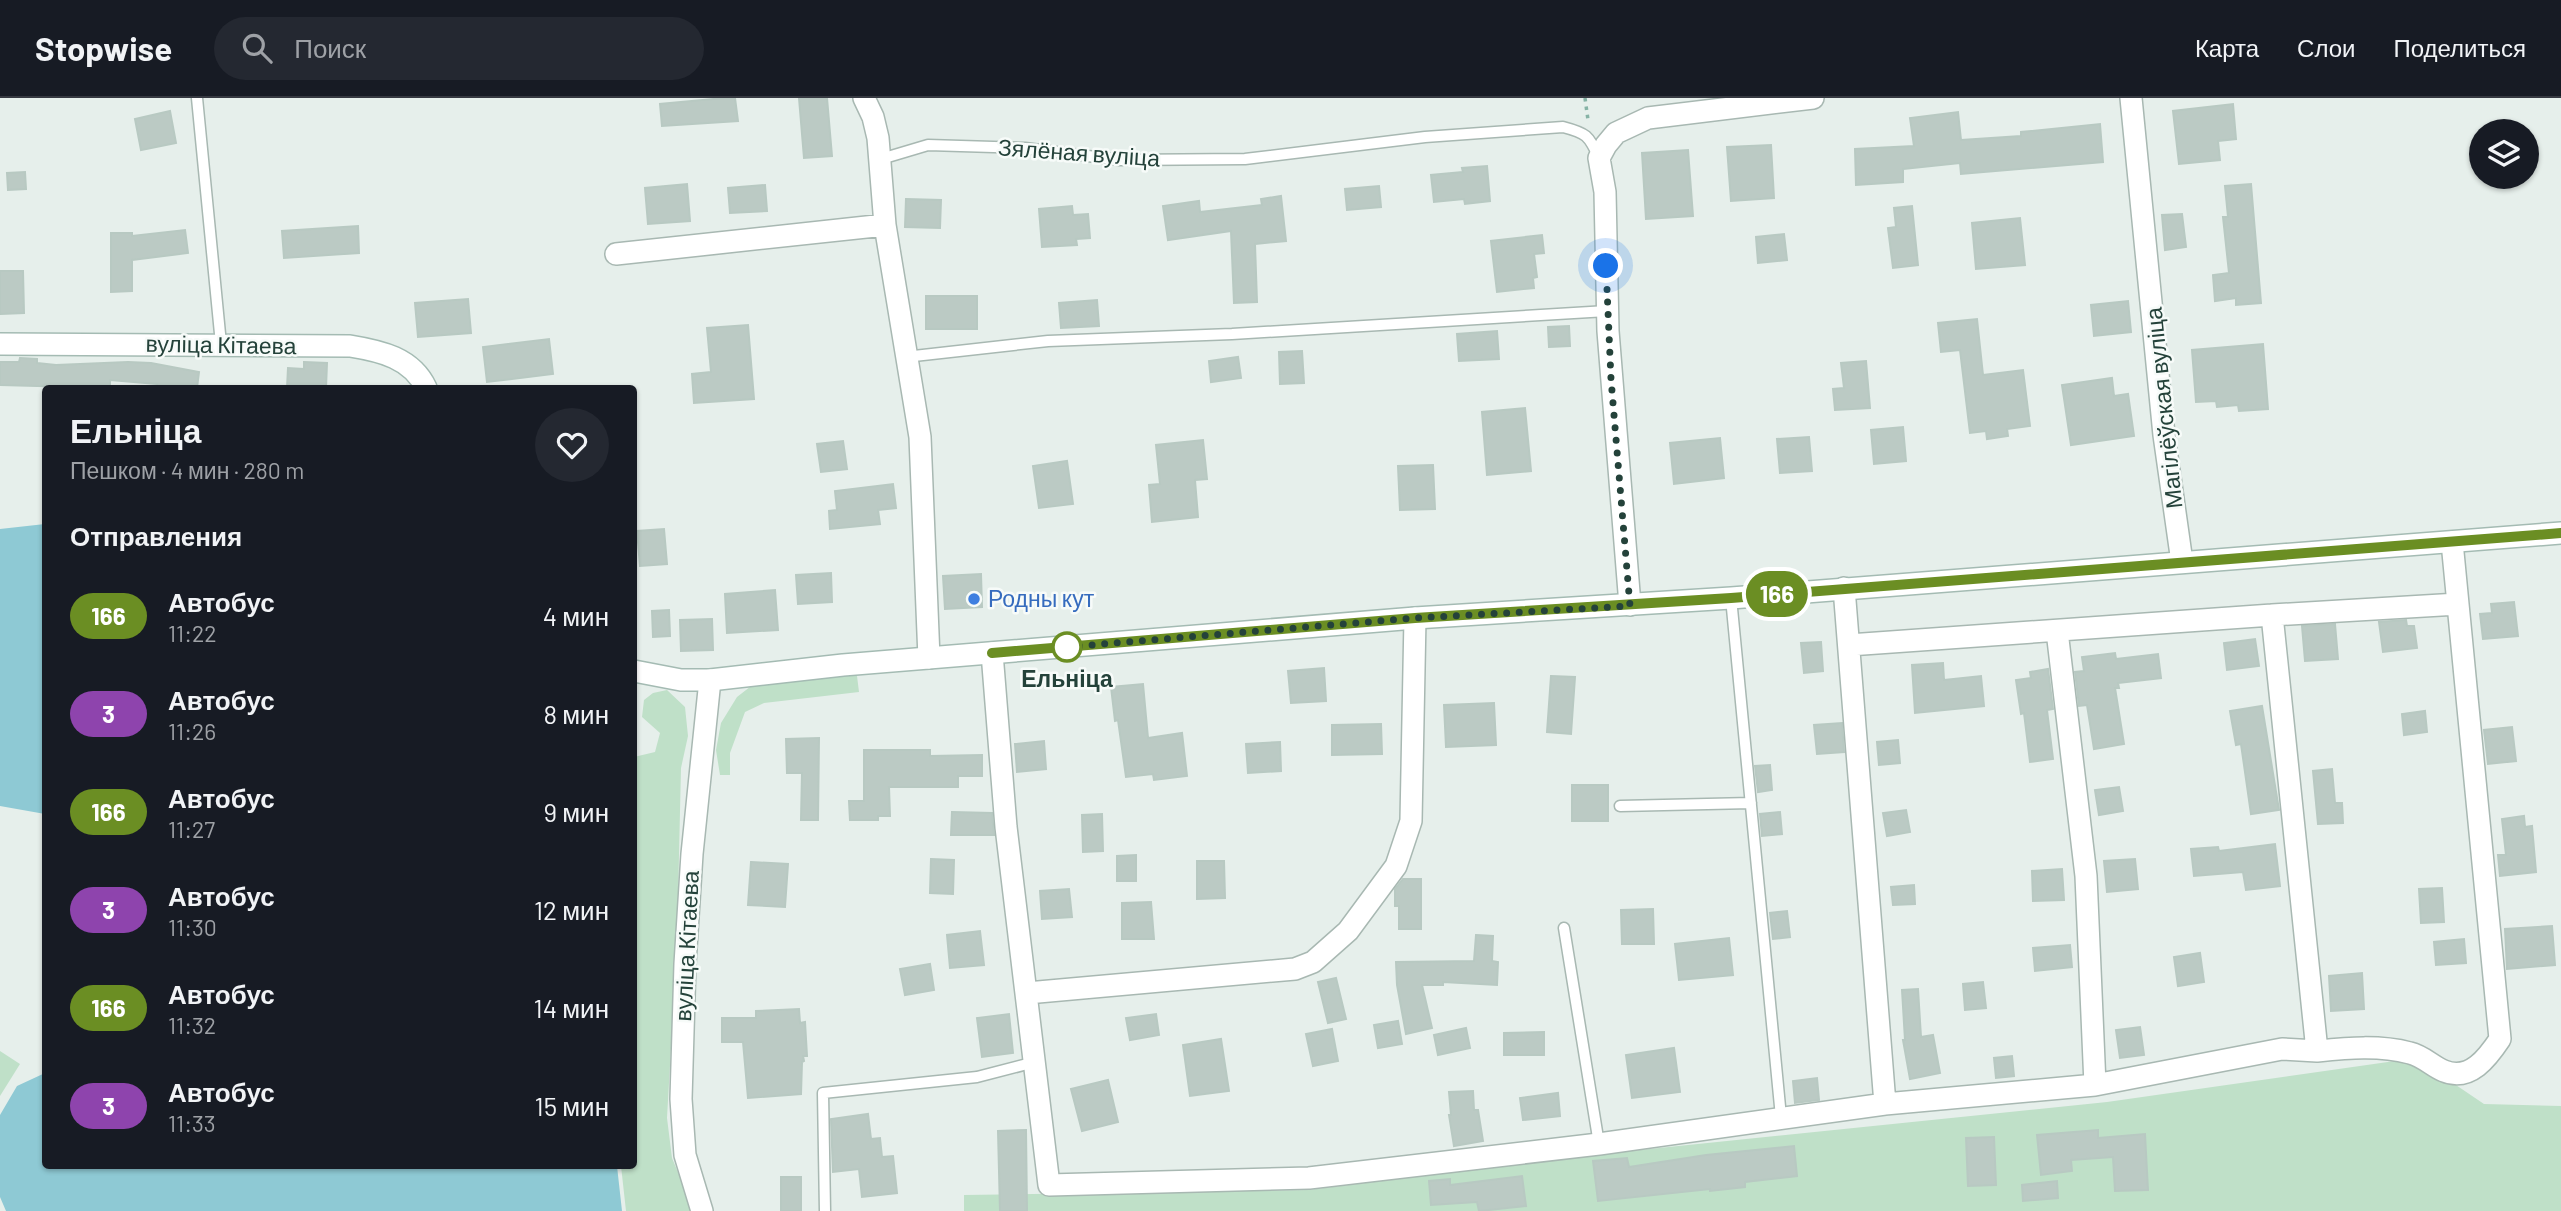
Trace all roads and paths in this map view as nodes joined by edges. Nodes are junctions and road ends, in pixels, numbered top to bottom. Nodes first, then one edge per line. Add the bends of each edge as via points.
1 (197, 98) edge
2 (864, 98) edge
3 (1813, 98) edge
4 (2131, 98) edge
5 (1599, 158) junction
6 (881, 159) junction
7 (885, 225) junction
8 (616, 254) dead end
9 (1607, 311) junction
10 (0, 344) edge
11 (220, 344) junction
12 (905, 357) junction
13 (424, 385) edge
14 (2561, 533) edge
15 (2452, 542) junction
16 (2182, 562) junction
17 (1844, 588) junction
18 (1731, 598) junction
19 (2458, 604) junction
20 (1630, 606) junction
21 (2272, 615) junction
22 (1415, 618) junction
23 (2057, 632) junction
24 (1849, 645) junction
25 (992, 653) junction
26 (929, 657) junction
27 (637, 672) edge
28 (710, 680) junction
29 (1751, 803) junction
30 (1619, 806) dead end
31 (1564, 928) dead end
32 (1027, 993) junction
33 (2317, 1051) junction
34 (1035, 1062) junction
35 (2095, 1085) junction
36 (1885, 1104) junction
37 (1781, 1117) junction
38 (1599, 1144) junction
39 (702, 1211) edge
40 (825, 1211) edge

1 - 11 lane
2 - 6 street via 873,117
3 - 5 street via 1648,118 1616,133
4 - 16 street, Магілёўская вуліца via 2164,435
5 - 6 lane, Зялёная вуліца via 1590,138 1563,127 1425,137 1245,159 1119,160 1025,148 928,145
5 - 9 street via 1605,192
6 - 7 street
7 - 8 street
7 - 12 street
9 - 12 lane via 1048,341
9 - 20 street
10 - 11 street, вуліца Кітаева
11 - 13 street, вуліца Кітаева via 351,346 390,355 416,372
12 - 26 street via 923,461
14 - 15 street
15 - 16 street
15 - 19 street
16 - 17 street
17 - 18 street
17 - 24 street
18 - 20 street
18 - 29 lane
19 - 21 street
19 - 33 street via 2500,1039 2480,1066 2462,1073 2444,1072 2411,1053 2368,1046
20 - 22 street
21 - 23 street
21 - 33 street
22 - 25 street
22 - 32 street via 1411,821 1396,866 1348,931 1313,962 1295,969
23 - 24 street
23 - 35 street via 2087,876
24 - 36 street
25 - 26 street
25 - 32 street via 1006,827
26 - 28 street
27 - 28 street
28 - 39 street, вуліца Кітаева via 692,854 681,1099 685,1155
29 - 30 lane
29 - 37 lane
31 - 38 lane
32 - 34 street
33 - 35 street via 2282,1049
34 - 38 street via 1049,1185 1309,1178
34 - 40 lane via 977,1077 823,1093
35 - 36 street
36 - 37 street
37 - 38 street

